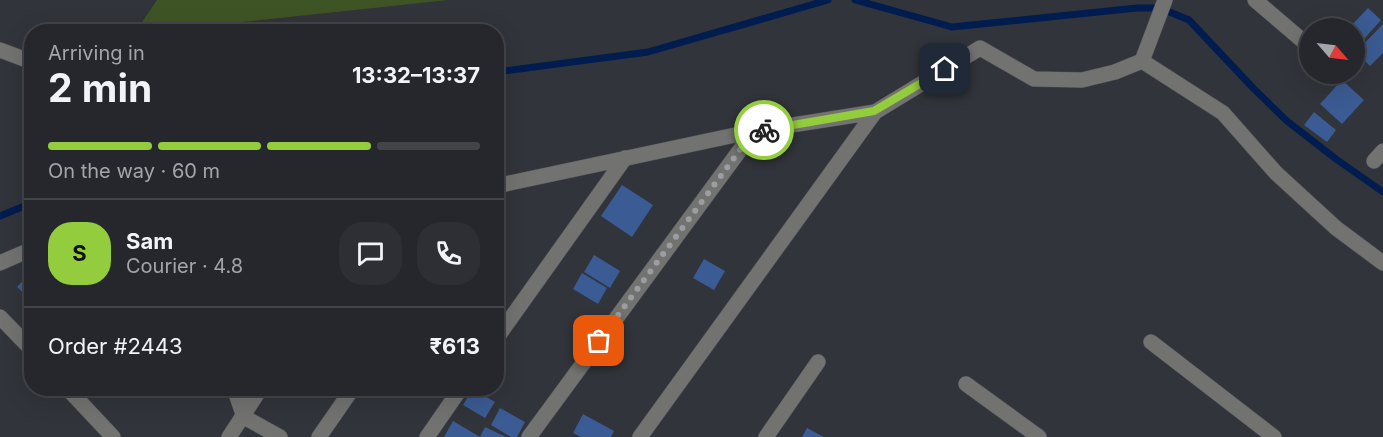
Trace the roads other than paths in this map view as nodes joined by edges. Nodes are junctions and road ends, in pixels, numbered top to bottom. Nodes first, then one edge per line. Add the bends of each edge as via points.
1 (1165, 0) edge
2 (1255, 0) edge
3 (1299, 38) edge
4 (0, 50) edge
5 (24, 59) edge
6 (1142, 61) junction
7 (874, 111) junction
8 (754, 131) junction
9 (625, 158) junction
10 (504, 184) edge
11 (24, 252) edge
12 (0, 263) edge
13 (1383, 263) edge
14 (0, 317) edge
15 (504, 328) edge
16 (24, 342) edge
17 (1151, 342) dead end
18 (818, 362) dead end
19 (966, 384) dead end
20 (75, 396) edge
21 (237, 396) edge
22 (256, 396) edge
23 (347, 396) edge
24 (455, 396) edge
25 (244, 417) junction
26 (113, 437) edge
27 (229, 437) edge
28 (280, 437) edge
29 (319, 437) edge
30 (427, 437) edge
31 (529, 437) edge
32 (640, 437) edge
33 (766, 437) edge
34 (1039, 437) edge
35 (1274, 437) edge

1 - 6 street
2 - 3 street
4 - 5 street
6 - 7 street via 1082,80 1034,80 980,48
6 - 13 street via 1223,113 1276,173 1336,228
7 - 8 street
7 - 32 street
8 - 9 street
8 - 31 street
9 - 10 street
9 - 15 street
11 - 12 street
14 - 16 street
17 - 35 street
18 - 33 street
19 - 34 street
20 - 26 street
21 - 25 street
22 - 25 street
23 - 29 street
24 - 30 street
25 - 27 street
25 - 28 street

